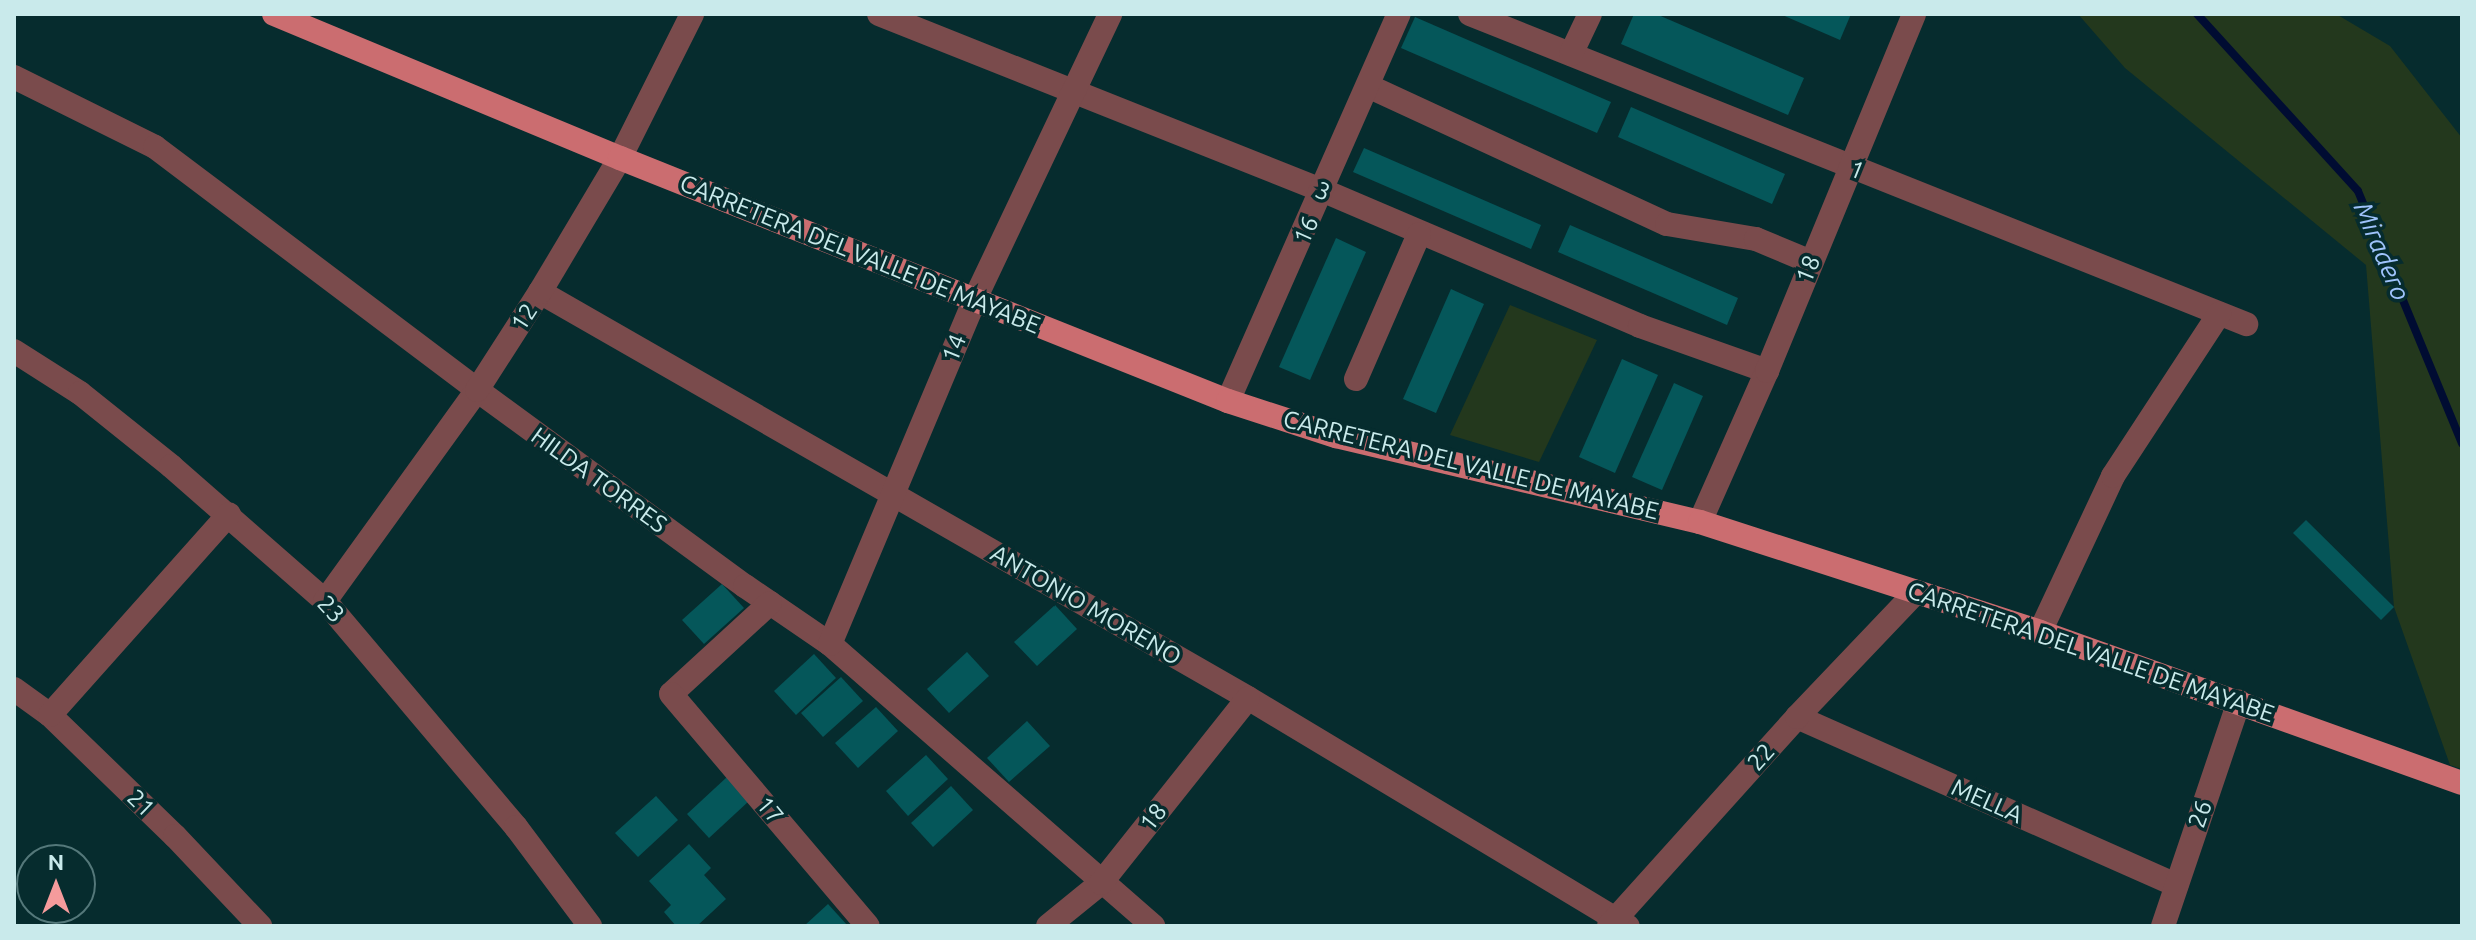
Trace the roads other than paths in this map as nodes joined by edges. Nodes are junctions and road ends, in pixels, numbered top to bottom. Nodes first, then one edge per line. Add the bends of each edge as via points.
1 (274, 14) edge
2 (692, 14) edge
3 (879, 14) edge
4 (1110, 14) edge
5 (1399, 14) edge
6 (1470, 14) edge
7 (1590, 14) edge
8 (1914, 14) edge
9 (1571, 54) junction
10 (14, 77) edge
11 (1368, 86) junction
12 (1071, 93) junction
13 (620, 158) junction
14 (1851, 167) junction
15 (1324, 191) junction
16 (1419, 234) junction
17 (1811, 262) junction
18 (540, 292) junction
19 (974, 301) junction
20 (2219, 314) junction
21 (2246, 324) dead end
22 (14, 351) edge
23 (1767, 371) junction
24 (1356, 379) dead end
25 (477, 390) junction
26 (1228, 401) junction
27 (894, 494) junction
28 (229, 514) junction
29 (1700, 522) junction
30 (1916, 592) junction
31 (325, 601) junction
32 (770, 603) junction
33 (2040, 632) junction
34 (830, 644) junction
35 (14, 689) edge
36 (1248, 698) junction
37 (2239, 702) junction
38 (50, 715) junction
39 (1797, 717) junction
40 (2462, 783) edge
41 (1101, 883) junction
42 (2176, 885) junction
43 (1618, 924) edge
44 (260, 926) edge
45 (590, 926) edge
46 (868, 926) edge
47 (1048, 926) edge
48 (1153, 926) edge
49 (2163, 926) edge

1 - 13 main road, CARRETERA DEL VALLE DE MAYABE
2 - 13 street, 12
3 - 12 street, 3
4 - 12 street, 14
5 - 11 street, 16
6 - 9 street, 1
7 - 9 street
8 - 14 street, 18
9 - 14 street, 1
10 - 25 street, HILDA TORRES via 155,147
11 - 15 street, 16
11 - 17 street via 1667,224 1756,239
12 - 15 street, 3
12 - 19 street, 14
13 - 18 street, 12
13 - 19 main road, CARRETERA DEL VALLE DE MAYABE
14 - 17 street, 18
14 - 20 street, 1
15 - 16 street, 3
15 - 26 street, 16
16 - 23 street, 3 via 1640,326
16 - 24 street
17 - 23 street, 18
18 - 25 street, 12
18 - 27 street, ANTONIO MORENO
19 - 26 main road, CARRETERA DEL VALLE DE MAYABE
19 - 27 street, 14
20 - 21 street, 1
20 - 33 street via 2113,476
22 - 28 street, 23 via 80,393
23 - 29 street, 18
25 - 31 street, 12
25 - 32 street, HILDA TORRES
26 - 29 main road, CARRETERA DEL VALLE DE MAYABE via 1336,436
27 - 34 street, 14
27 - 36 street, ANTONIO MORENO
28 - 31 street, 23
28 - 38 street
29 - 30 main road, CARRETERA DEL VALLE DE MAYABE
30 - 33 main road, CARRETERA DEL VALLE DE MAYABE
30 - 39 street, 22
31 - 45 street, 23 via 516,827
32 - 34 street, HILDA TORRES
32 - 46 street, 17 via 671,694
33 - 37 main road, CARRETERA DEL VALLE DE MAYABE
34 - 41 street, HILDA TORRES
35 - 38 street, 21
36 - 41 street, 18
36 - 43 street, ANTONIO MORENO
37 - 40 main road, CARRETERA DEL VALLE DE MAYABE
37 - 42 street, 26
38 - 44 street, 21
39 - 42 street, MELLA
39 - 43 street, 22
41 - 47 street, 18
41 - 48 street, HILDA TORRES
42 - 49 street, 26

